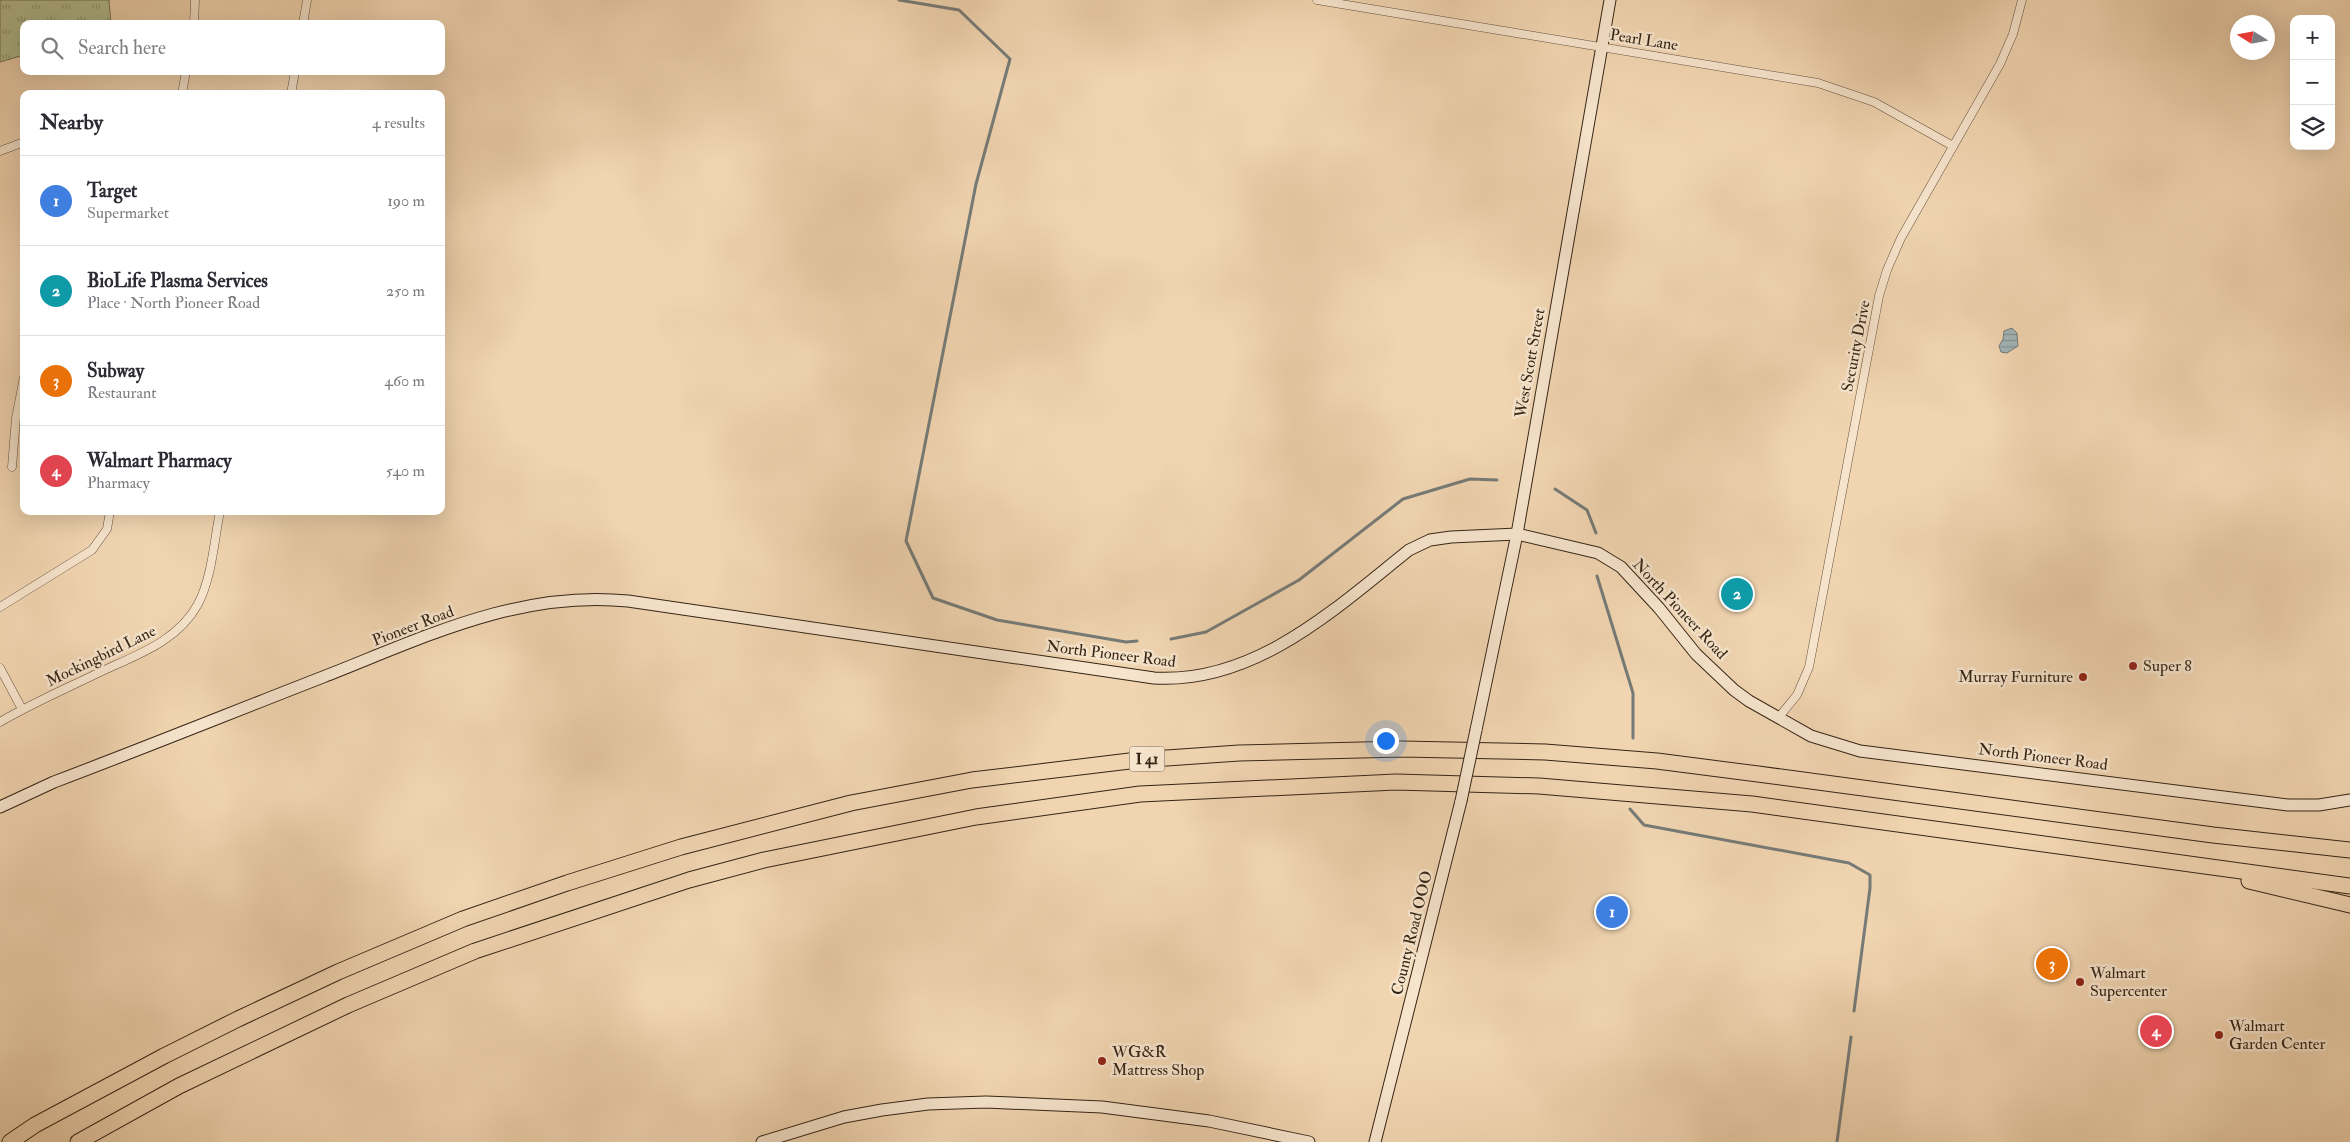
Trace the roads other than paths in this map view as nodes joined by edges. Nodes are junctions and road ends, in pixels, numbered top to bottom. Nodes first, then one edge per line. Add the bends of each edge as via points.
1 (195, 0) edge
2 (307, 0) edge
3 (1317, 0) edge
4 (1610, 0) edge
5 (2022, 0) edge
6 (194, 20) edge
7 (304, 20) edge
8 (1601, 47) junction
9 (185, 75) edge
10 (294, 75) edge
11 (183, 90) edge
12 (292, 90) edge
13 (20, 144) edge
14 (1953, 146) junction
15 (0, 152) edge
16 (20, 398) edge
17 (12, 466) dead end
18 (109, 515) edge
19 (219, 515) edge
20 (1517, 534) junction
21 (0, 607) edge
22 (860, 636) joint
23 (0, 668) edge
24 (22, 709) junction
25 (1779, 717) junction
26 (0, 722) edge
27 (1476, 730) joint
28 (2350, 800) edge
29 (0, 807) edge
30 (2213, 835) junction
31 (2350, 839) edge
32 (2350, 850) edge
33 (2158, 860) junction
34 (2350, 886) edge
35 (2350, 905) edge
36 (10, 1142) edge
37 (78, 1142) edge
38 (762, 1142) edge
39 (1310, 1142) edge
40 (1375, 1142) edge

1 - 6 street
2 - 7 street
3 - 8 street, Pearl Lane
4 - 8 main road, West Scott Street
5 - 14 street, Security Drive via 2004,54
8 - 14 street, Pearl Lane via 1837,88 1882,106
8 - 20 main road, West Scott Street
9 - 11 street
10 - 12 street
13 - 15 street
14 - 25 street, Security Drive via 1901,238 1883,283 1809,667 1797,695
16 - 17 street
18 - 21 street via 103,536 89,553
19 - 24 street, Mockingbird Lane via 206,584 182,626 157,645
20 - 22 main road, North Pioneer Road via 1451,536 1430,540 1409,550 1294,638 1233,668 1196,677 1154,678
20 - 25 main road, North Pioneer Road via 1598,553 1621,567 1696,654 1734,690
20 - 27 main road, West Scott Street
22 - 29 main road, Pioneer Road via 615,599 565,600 520,606 423,638 54,782
23 - 24 street
24 - 26 street, Mockingbird Lane
25 - 28 main road, North Pioneer Road via 1811,736 1860,751 2300,806
27 - 40 main road, County Road OOO, bridge
30 - 31 highway
30 - 32 highway, I 41
30 - 36 highway, I 41 via 1805,779 1657,761 1544,752 1402,749 1239,752 1138,760 972,780 851,803 682,847 463,919 238,1019 95,1093
33 - 34 highway, I 41
33 - 35 highway
33 - 37 highway, I 41 via 1752,804 1539,786 1396,782 1140,794 976,817 764,860 689,880 476,951 348,1005 179,1086
38 - 39 main road via 844,1117 882,1110 986,1102 1122,1110 1209,1121

